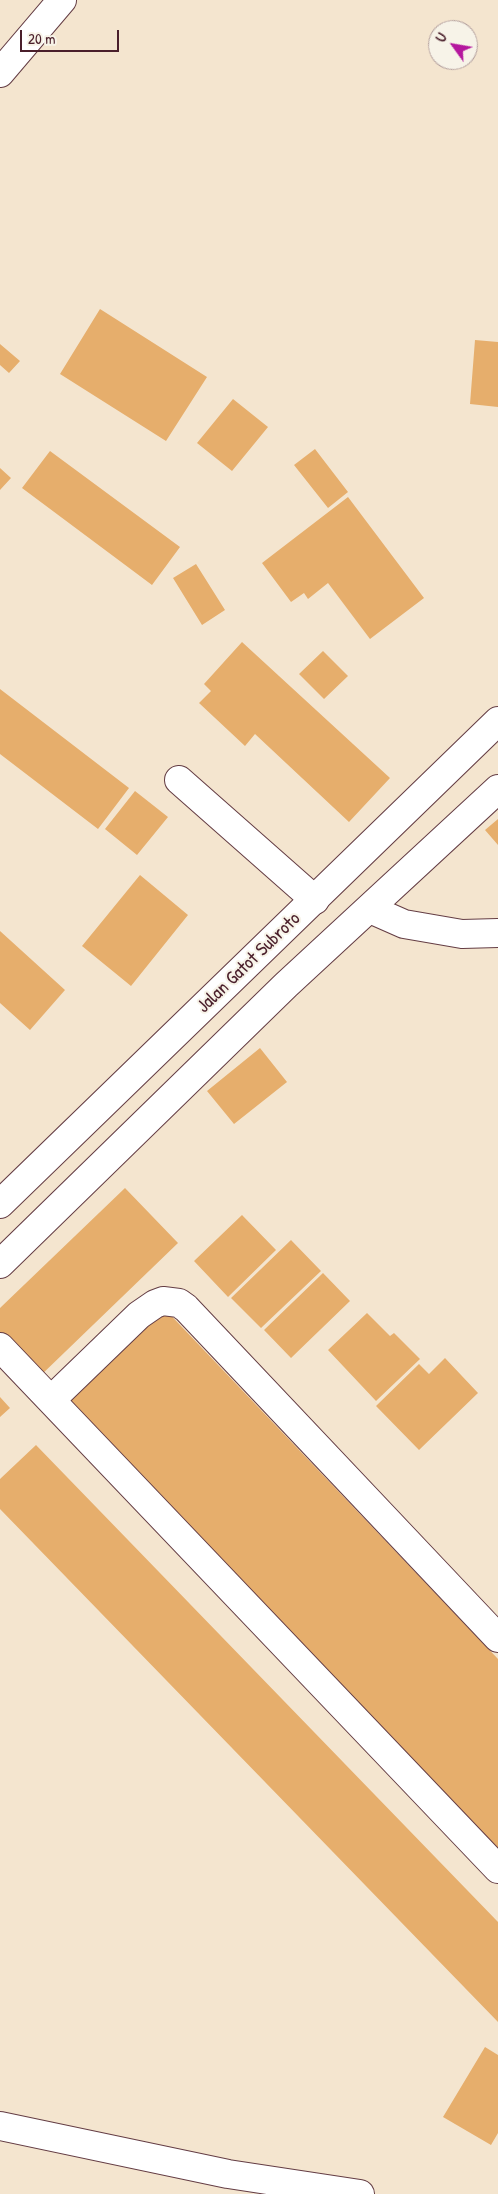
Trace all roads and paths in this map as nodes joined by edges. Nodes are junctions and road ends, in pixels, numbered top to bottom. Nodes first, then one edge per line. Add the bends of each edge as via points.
1 (62, 0) edge
2 (0, 73) edge
3 (498, 721) edge
4 (179, 780) dead end
5 (498, 789) edge
6 (315, 900) junction
7 (370, 909) junction
8 (498, 932) edge
9 (0, 1204) edge
10 (0, 1264) edge
11 (0, 1347) edge
12 (51, 1400) junction
13 (498, 1638) edge
14 (498, 1869) edge
15 (0, 2126) edge
16 (226, 2184) edge
17 (360, 2194) edge

1 - 2 main road
3 - 6 main road, Jalan Gatot Subroto
4 - 6 main road
5 - 7 main road
6 - 9 main road, Jalan Gatot Subroto
7 - 8 main road via 404,924 462,934
7 - 10 main road via 286,985
11 - 12 main road
12 - 13 main road via 139,1315 163,1301 179,1303
12 - 14 main road
15 - 16 main road
16 - 17 main road

